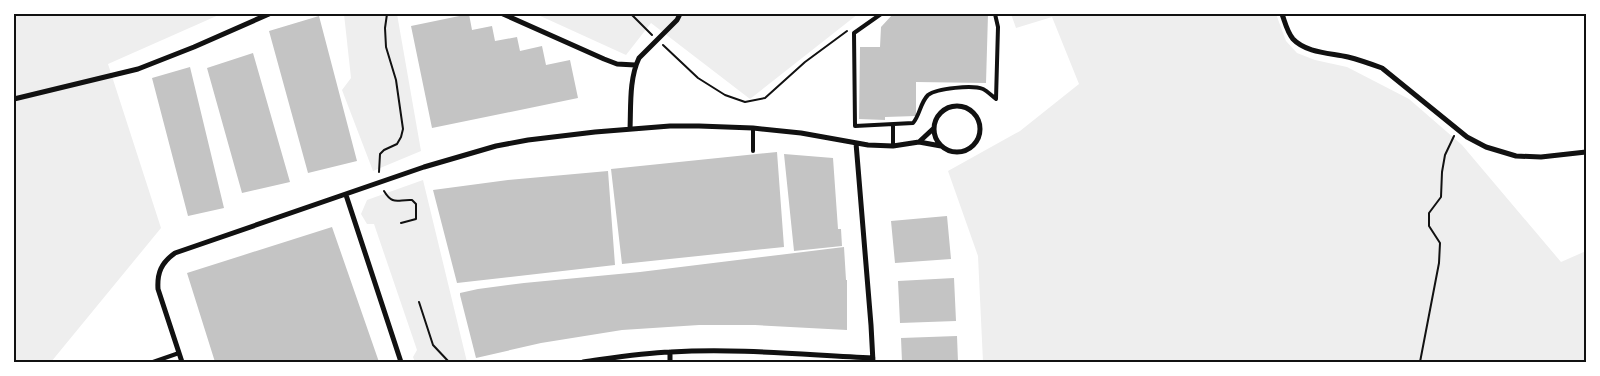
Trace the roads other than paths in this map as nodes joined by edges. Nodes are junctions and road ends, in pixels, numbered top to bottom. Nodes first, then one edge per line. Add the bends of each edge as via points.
1 (269, 14) edge
2 (502, 14) edge
3 (680, 14) edge
4 (881, 14) edge
5 (994, 14) edge
6 (1282, 14) edge
7 (635, 66) junction
8 (14, 99) edge
9 (893, 125) junction
10 (753, 128) junction
11 (934, 128) junction
12 (630, 129) junction
13 (919, 142) junction
14 (856, 143) junction
15 (893, 146) junction
16 (941, 146) junction
17 (753, 150) dead end
18 (1586, 152) edge
19 (346, 195) junction
20 (670, 352) junction
21 (179, 353) junction
22 (873, 360) edge
23 (153, 362) edge
24 (182, 362) edge
25 (401, 362) edge
26 (583, 362) edge
27 (670, 362) edge

1 - 8 street via 138,69
2 - 7 street via 611,62
3 - 7 street
4 - 9 lane via 854,34 855,126
5 - 9 lane via 998,27 996,99 983,89 940,89 928,95 913,123
6 - 18 street via 1294,40 1316,51 1382,68 1467,137 1486,147 1516,156
7 - 12 street
9 - 15 lane
10 - 12 street via 670,126
10 - 14 street
10 - 17 lane
11 - 13 street
11 - 16 street via 936,141
11 - 16 street via 938,115 952,107 967,109 978,120 979,136 970,149 954,152
12 - 19 street via 496,146
13 - 15 street
13 - 16 street
14 - 15 street
14 - 22 street
19 - 21 street via 188,247 166,260 157,278 158,289
19 - 25 street
20 - 22 street via 766,351
20 - 26 street
20 - 27 street
21 - 23 lane
21 - 24 street

